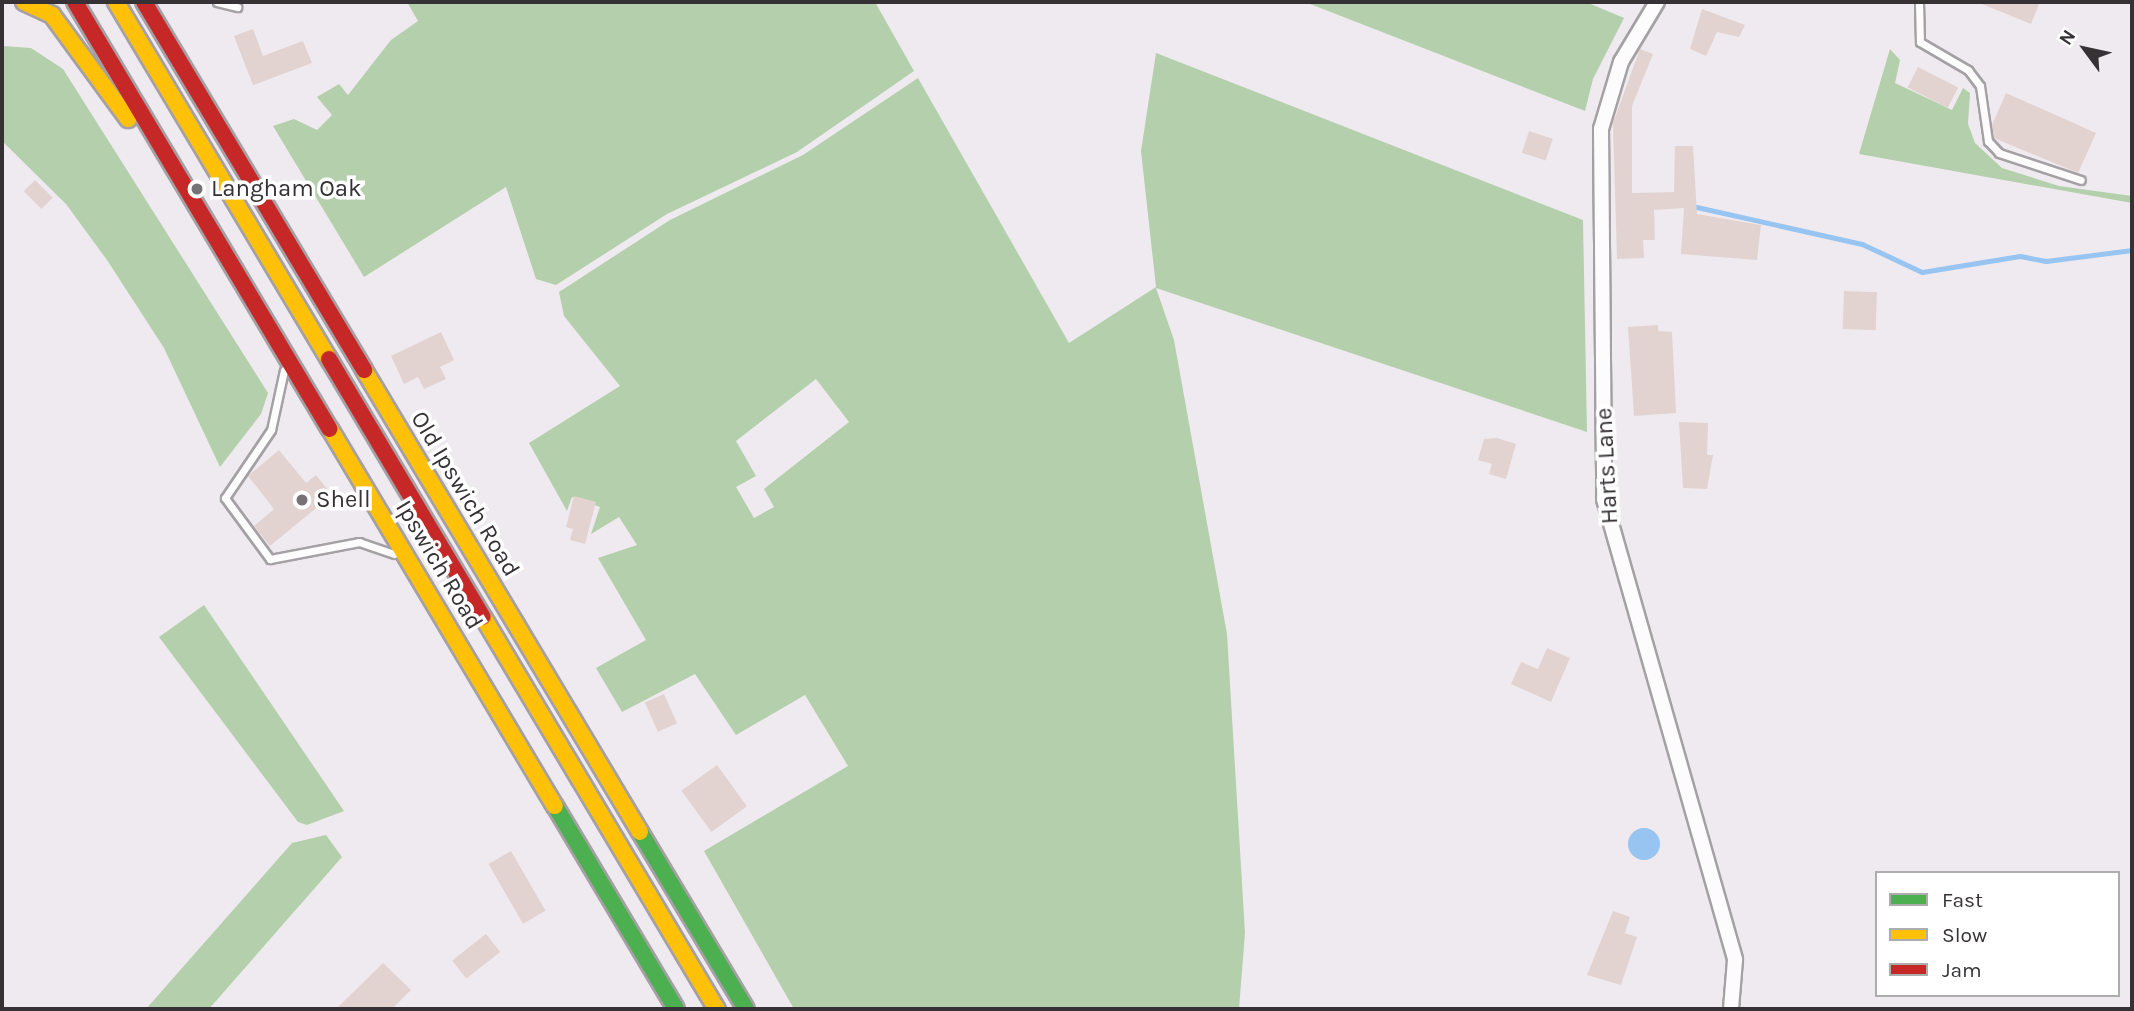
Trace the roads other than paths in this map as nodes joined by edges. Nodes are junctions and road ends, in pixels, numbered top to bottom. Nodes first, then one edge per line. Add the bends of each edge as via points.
1 (23, 2) edge
2 (75, 2) edge
3 (117, 2) edge
4 (217, 2) edge
5 (1657, 2) edge
6 (1919, 2) edge
7 (147, 3) edge
8 (237, 7) dead end
9 (50, 8) edge
10 (162, 146) junction
11 (2081, 180) dead end
12 (284, 353) junction
13 (410, 562) junction
14 (676, 1009) edge
15 (717, 1009) edge
16 (746, 1009) edge
17 (1731, 1009) edge

1 - 9 main road
2 - 10 main road, Ipswich Road
3 - 15 main road, Ipswich Road
4 - 8 lane
5 - 17 street, Harts Lane via 1621,62 1601,129 1604,499 1735,960
6 - 11 lane via 1920,41 1968,70 1980,86 1988,141 1999,153
7 - 16 main road, Old Ipswich Road
9 - 10 main road via 126,117
10 - 12 main road, Ipswich Road
12 - 13 main road, Ipswich Road
12 - 13 lane via 281,406 225,498 270,559 359,542
13 - 14 main road, Ipswich Road

